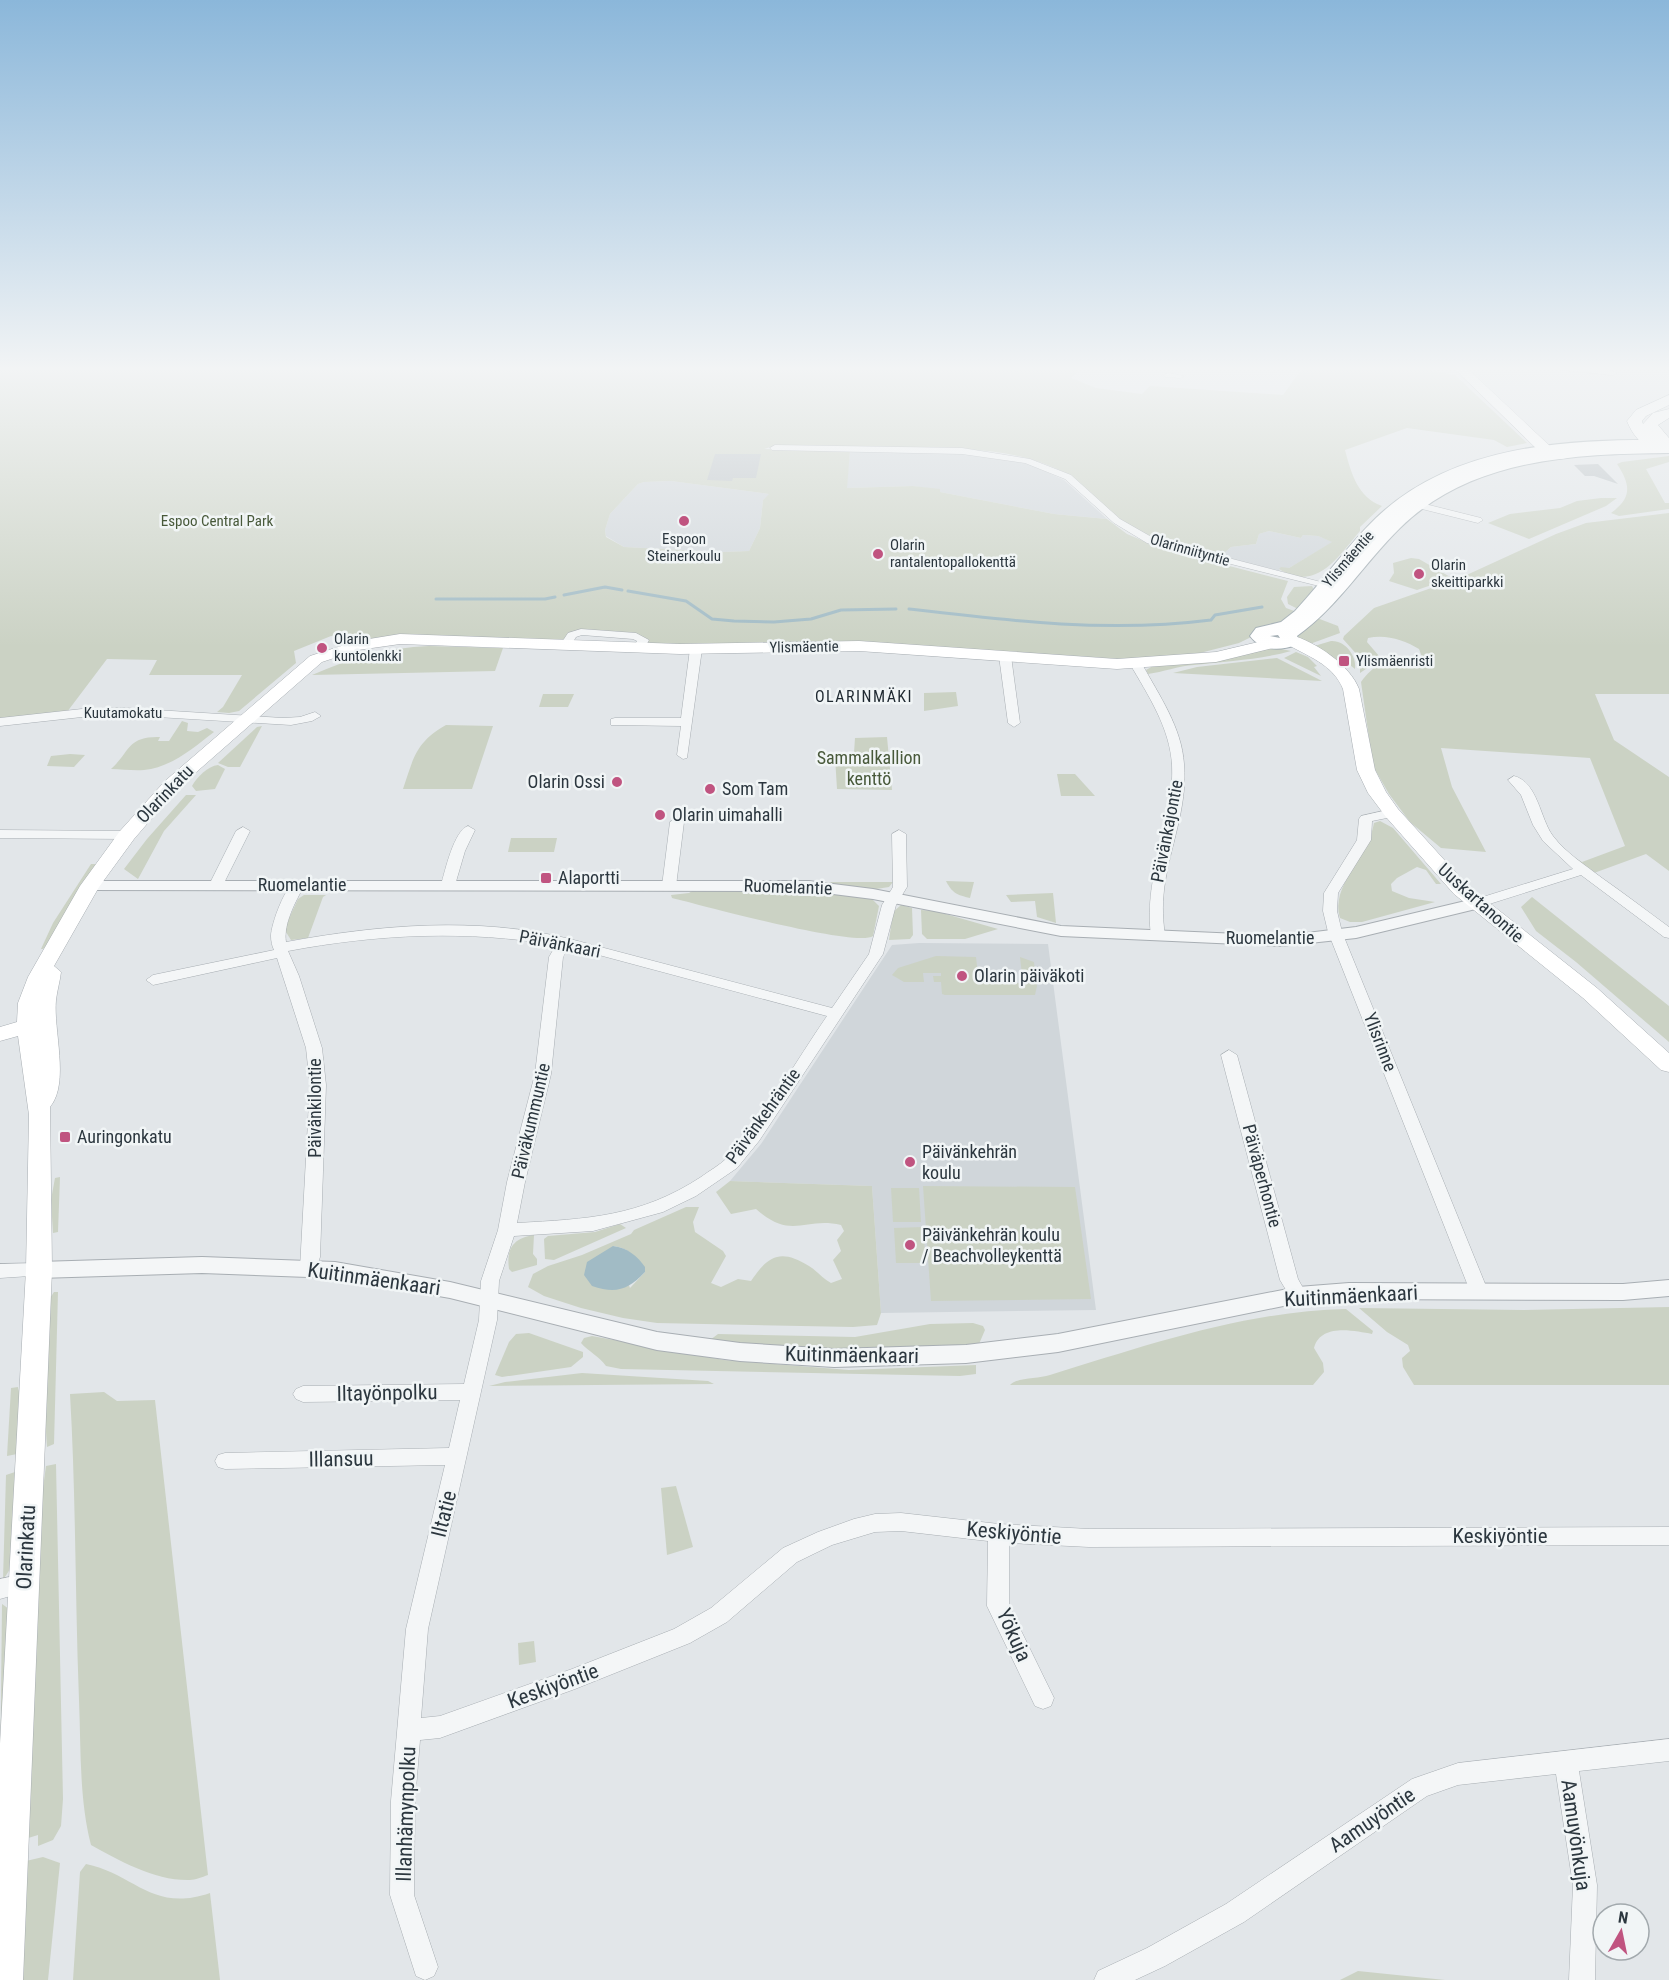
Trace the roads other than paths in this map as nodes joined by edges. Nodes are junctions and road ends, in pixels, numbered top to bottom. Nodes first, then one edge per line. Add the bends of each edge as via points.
1 (1033, 462) edge
2 (1494, 462) edge
3 (1520, 462) edge
4 (1417, 505) junction
5 (1478, 520) dead end
6 (1332, 586) junction
7 (1278, 638) junction
8 (357, 647) joint
9 (696, 649) junction
10 (1005, 656) junction
11 (1136, 664) junction
12 (315, 716) dead end
13 (245, 718) junction
14 (0, 722) edge
15 (615, 722) dead end
16 (687, 722) junction
17 (1014, 723) dead end
18 (683, 755) dead end
19 (1514, 780) dead end
20 (1392, 813) junction
21 (677, 822) dead end
22 (243, 831) dead end
23 (468, 831) dead end
24 (0, 834) edge
25 (899, 834) dead end
26 (127, 835) junction
27 (1583, 870) junction
28 (216, 885) junction
29 (297, 885) junction
30 (448, 885) junction
31 (90, 886) junction
32 (669, 886) junction
33 (894, 896) junction
34 (1478, 903) junction
35 (1669, 934) edge
36 (1158, 936) junction
37 (1337, 936) junction
38 (565, 942) junction
39 (281, 951) junction
40 (153, 980) dead end
41 (835, 1013) junction
42 (34, 1022) junction
43 (0, 1024) edge
44 (0, 1034) edge
45 (1229, 1055) dead end
46 (1669, 1065) edge
47 (507, 1230) junction
48 (309, 1268) junction
49 (39, 1270) junction
50 (0, 1271) edge
51 (1669, 1288) edge
52 (1479, 1291) junction
53 (1298, 1295) junction
54 (488, 1299) junction
55 (471, 1392) junction
56 (303, 1394) dead end
57 (457, 1456) junction
58 (225, 1461) dead end
59 (999, 1533) junction
60 (1669, 1536) edge
61 (12, 1586) edge
62 (1043, 1698) dead end
63 (409, 1730) junction
64 (1669, 1750) edge
65 (1566, 1762) junction
66 (425, 1967) dead end
67 (5, 1980) edge
68 (1107, 1980) edge
69 (1582, 1980) edge

1 - 6 street, Olarinniityntie via 1068,477 1117,521 1151,541
2 - 6 main road, Ylismäentie via 1422,489 1388,515
3 - 4 main road, Ylismäentie via 1475,474
4 - 5 street
4 - 6 main road, Ylismäentie
6 - 7 main road, Ylismäentie via 1323,607
7 - 11 main road, Ylismäentie via 1216,657
7 - 20 main road, Uuskartanontie via 1328,668 1339,680 1352,701 1366,770
8 - 9 main road, Ylismäentie via 411,640
8 - 13 main road, Olarinkatu via 316,659
9 - 10 main road, Ylismäentie via 859,646
9 - 16 street
10 - 11 main road, Ylismäentie
10 - 17 street
11 - 36 street, Päivänkajontie via 1170,734 1178,767 1177,792 1153,906
12 - 13 street, Kuutamokatu via 304,720
13 - 14 street, Kuutamokatu via 188,713 82,713
13 - 26 main road, Olarinkatu via 171,785
15 - 16 street
16 - 18 street
19 - 27 street via 1527,790 1548,837
20 - 34 main road, Uuskartanontie
20 - 37 street, Ylisrinne via 1366,819 1364,840 1330,893
21 - 32 street
22 - 28 street
23 - 30 street
24 - 26 street
25 - 33 street, Päivänkehräntie via 901,881
26 - 31 main road, Olarinkatu
27 - 34 street
27 - 35 street
28 - 29 street, Ruomelantie
28 - 31 street, Ruomelantie
29 - 30 street, Ruomelantie
29 - 39 street, Päivänkilontie via 279,927
30 - 32 street, Ruomelantie
31 - 42 main road, Olarinkatu via 54,950 45,1001
32 - 33 street, Ruomelantie via 809,886
33 - 36 street, Ruomelantie via 1043,928
33 - 41 street, Päivänkehräntie via 876,954
34 - 37 street, Ruomelantie
34 - 46 main road, Uuskartanontie via 1590,993
36 - 37 street, Ruomelantie via 1282,941
37 - 52 street, Ylisrinne
38 - 39 street, Päivänkaari via 486,931 408,931 366,934
38 - 41 street, Päivänkaari
38 - 47 street, Päiväkummuntie via 556,957 543,1074
39 - 40 street, Päivänkaari
39 - 48 street, Päivänkilontie via 314,1048 318,1085
41 - 47 street, Päivänkehräntie via 742,1150 731,1164 705,1183 657,1208 625,1218 593,1225
42 - 43 main road
42 - 44 main road
42 - 49 main road, Olarinkatu via 40,1114
45 - 53 street, Päiväperhontie via 1289,1280
47 - 54 street, Päiväkummuntie via 489,1281
48 - 49 street, Kuitinmäenkaari via 202,1265
48 - 54 street, Kuitinmäenkaari via 389,1278
49 - 50 street
49 - 61 main road, Olarinkatu
51 - 52 street, Kuitinmäenkaari via 1623,1292
52 - 53 street, Kuitinmäenkaari
53 - 54 street, Kuitinmäenkaari via 1058,1343 986,1352 834,1358 740,1352 657,1341
54 - 55 street, Iltatie via 488,1320
55 - 56 street, Iltayönpolku
55 - 57 street, Iltatie
57 - 58 street, Illansuu
57 - 63 street, Iltatie via 417,1629
59 - 60 street, Keskiyöntie via 1089,1538
59 - 62 street, Yökuja via 998,1606
59 - 63 street, Keskiyöntie via 901,1522 854,1528 790,1556 718,1615 682,1636 440,1727
61 - 67 main road, Olarinkatu
63 - 66 street, Illanhämynpolku via 402,1894
64 - 65 street, Aamuyöntie
65 - 68 street, Aamuyöntie via 1458,1774 1420,1787 1234,1913
65 - 69 street, Aamuyönkuja via 1585,1885

